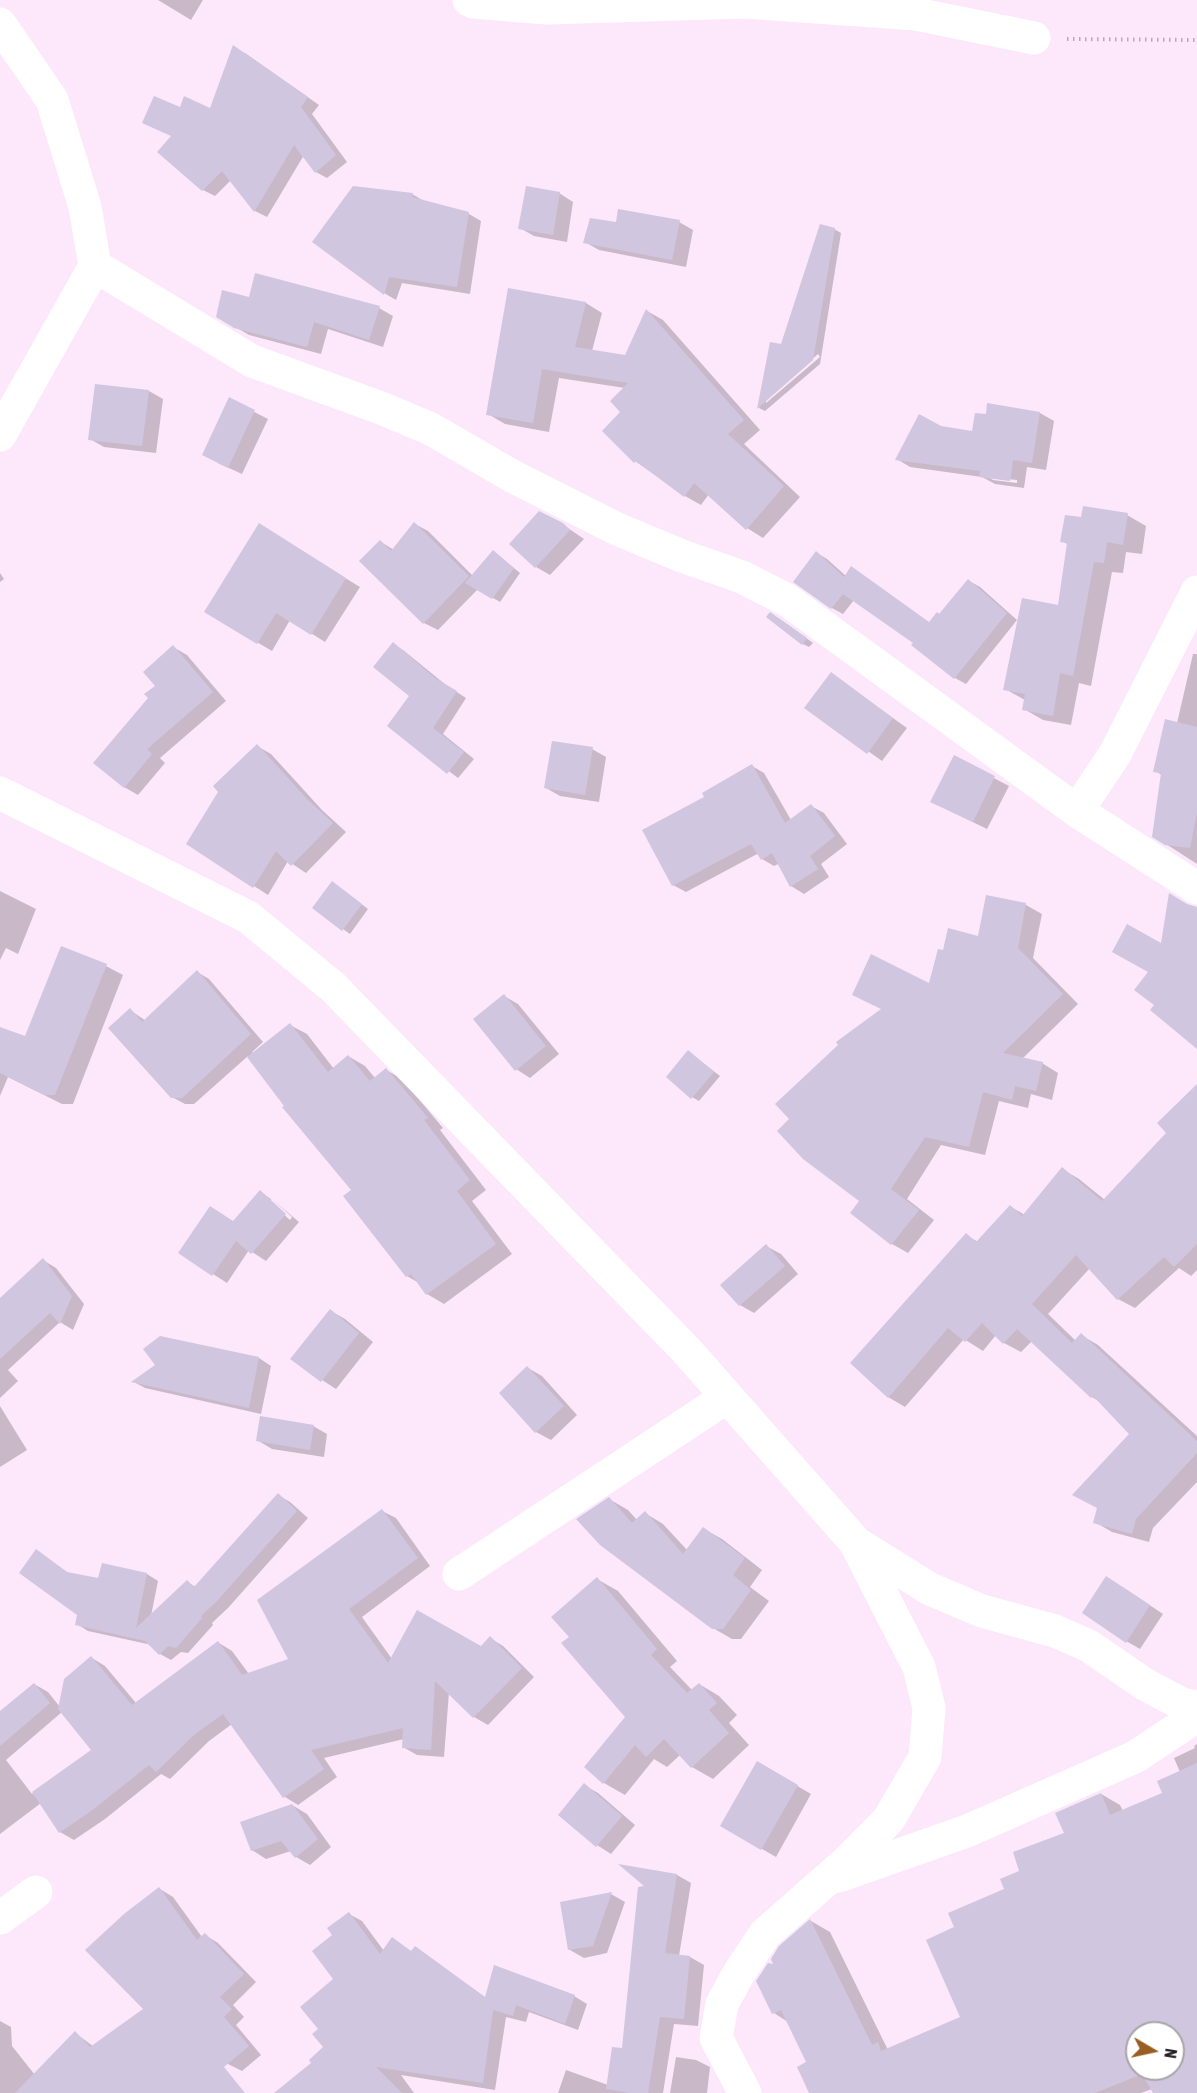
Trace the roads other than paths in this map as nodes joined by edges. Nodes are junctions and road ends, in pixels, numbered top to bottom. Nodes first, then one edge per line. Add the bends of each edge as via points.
1 (469, 0) edge
2 (0, 24) edge
3 (1034, 38) road end
4 (95, 266) junction
5 (0, 435) edge
6 (1197, 592) edge
7 (0, 793) edge
8 (1077, 811) junction
9 (1197, 888) edge
10 (727, 1397) junction
11 (856, 1542) junction
12 (459, 1574) dead end
13 (1197, 1707) edge
14 (1197, 1716) edge
15 (826, 1880) junction
16 (36, 1892) dead end
17 (0, 1918) edge
18 (745, 2093) edge

1 - 3 street via 547,8 745,2 916,14
2 - 4 street via 52,100 85,207
4 - 5 street
4 - 8 street via 252,361 431,429 512,476 617,529 742,577 788,600
6 - 8 street via 1115,754
7 - 10 street via 248,917 333,987 686,1350
8 - 9 street
10 - 11 street
10 - 12 street
11 - 13 street via 930,1589 982,1611 1055,1631 1089,1646 1146,1685 1182,1704
11 - 15 street via 919,1667 928,1707 925,1757 889,1819
14 - 15 street via 1135,1757 967,1831
15 - 18 street via 765,1934 722,2004 716,2038
16 - 17 street

